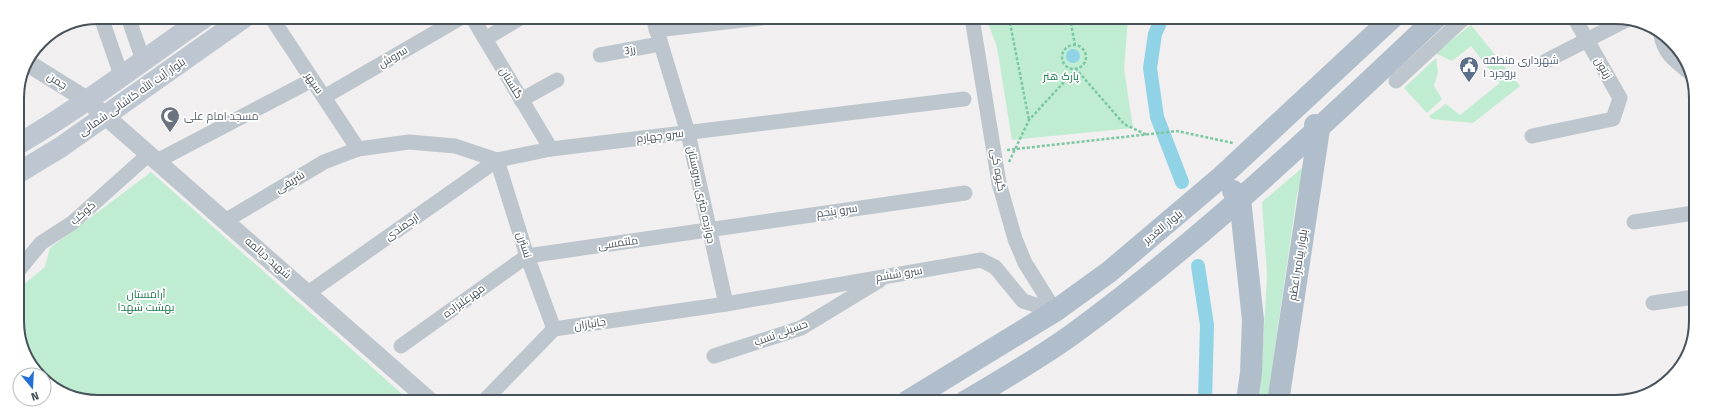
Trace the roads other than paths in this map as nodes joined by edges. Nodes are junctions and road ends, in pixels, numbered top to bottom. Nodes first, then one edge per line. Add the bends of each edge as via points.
1 (103, 24) edge
2 (130, 24) edge
3 (195, 24) edge
4 (235, 24) edge
5 (276, 24) edge
6 (450, 24) edge
7 (476, 24) edge
8 (510, 24) edge
9 (713, 24) edge
10 (973, 24) edge
11 (1386, 24) edge
12 (1430, 24) edge
13 (1458, 24) edge
14 (1578, 24) edge
15 (1618, 24) edge
16 (656, 31) edge
17 (485, 39) junction
18 (1587, 40) junction
19 (1668, 47) edge
20 (600, 55) dead end
21 (143, 60) junction
22 (1546, 61) dead end
23 (32, 66) edge
24 (1682, 67) edge
25 (121, 76) junction
26 (312, 80) junction
27 (557, 80) dead end
28 (1396, 81) dead end
29 (324, 97) junction
30 (964, 99) dead end
31 (87, 100) junction
32 (521, 100) junction
33 (1298, 106) junction
34 (105, 116) junction
35 (1319, 129) junction
36 (688, 133) junction
37 (1532, 136) dead end
38 (24, 142) edge
39 (358, 149) junction
40 (551, 149) junction
41 (153, 158) junction
42 (497, 160) junction
43 (24, 169) edge
44 (1220, 178) junction
45 (965, 193) dead end
46 (1240, 199) junction
47 (1689, 214) edge
48 (225, 221) junction
49 (1634, 222) dead end
50 (708, 230) junction
51 (527, 256) junction
52 (24, 263) edge
53 (886, 276) junction
54 (308, 293) junction
55 (1689, 298) edge
56 (1653, 303) dead end
57 (726, 304) junction
58 (1055, 311) junction
59 (554, 329) junction
60 (401, 346) dead end
61 (714, 356) dead end
62 (423, 395) edge
63 (490, 395) edge
64 (918, 395) edge
65 (976, 395) edge
66 (1248, 395) edge
67 (1279, 395) edge

1 - 25 street
2 - 21 street
3 - 21 main road
4 - 34 main road, بلوار آیت الله کاشانی شمالی
5 - 26 street, سپهر
6 - 29 street, سروش
7 - 17 street, گلستان
8 - 17 street
9 - 16 street, رز3
10 - 58 street, گیوه کی via 999,183 1015,239 1025,263
11 - 33 main road, بلوار الغدیر
12 - 35 main road
13 - 28 street
14 - 18 street, زیتون
15 - 18 street
16 - 20 street, رز3
16 - 36 street, دوازده متری سروستان
17 - 32 street, گلستان
18 - 22 street
18 - 37 street, زیتون via 1620,98 1613,119
19 - 24 street via 1671,59
21 - 25 main road
23 - 31 street, چمن
25 - 31 main road
26 - 29 street, سپهر
26 - 41 street, کوکب
27 - 32 street
29 - 39 street, سپهر
30 - 36 street, سرو چهارم
31 - 34 street, چمن
31 - 38 main road
32 - 40 street, گلستان
33 - 35 main road
33 - 44 main road, بلوار الغدیر
34 - 41 street, شهید دیالمه
34 - 43 main road, بلوار آیت الله کاشانی شمالی
35 - 46 main road
35 - 67 main road, بلوار پیامبر اعظم
36 - 40 street, سرو چهارم
36 - 50 street, دوازده متری سروستان
39 - 42 street, سرو چهارم via 409,142 454,146
39 - 48 street, شریفی via 324,162
40 - 42 street, سرو چهارم
41 - 48 street, شهید دیالمه
41 - 52 street, کوکب via 72,223 41,243
42 - 51 street, نسترن
42 - 54 street, ارجمندی
44 - 46 main road
44 - 58 main road, بلوار الغدیر via 1109,272
45 - 50 street, سرو پنجم
46 - 65 main road via 1076,332
46 - 66 main road via 1253,320
47 - 49 street
48 - 54 street, شهید دیالمه
50 - 51 street, ملتمسی
50 - 57 street, دوازده متری سروستان
51 - 59 street, نسترن
51 - 60 street, مهرعلیزاده
53 - 57 street, سرو ششم
53 - 58 street, سرو ششم via 981,260 995,267 1023,300
53 - 61 street, حسینی نسب via 801,328
54 - 62 street, شهید دیالمه
55 - 56 street
57 - 59 street, جانبازان
58 - 64 main road, بلوار الغدیر
59 - 63 street

